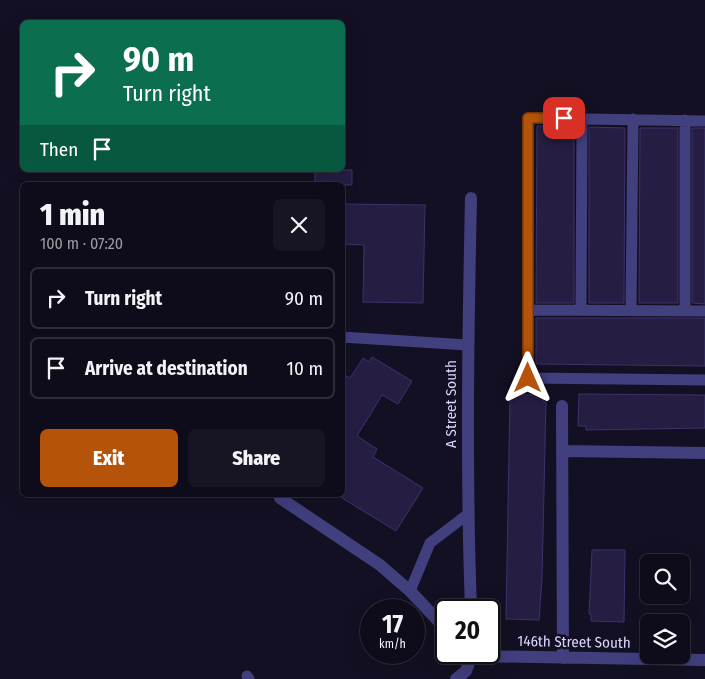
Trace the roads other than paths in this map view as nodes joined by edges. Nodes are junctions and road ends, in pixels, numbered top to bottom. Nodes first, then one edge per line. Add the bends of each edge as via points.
1 (582, 118) junction
2 (632, 119) junction
3 (686, 120) junction
4 (705, 121) edge
5 (471, 198) dead end
6 (528, 310) junction
7 (581, 310) junction
8 (632, 310) junction
9 (685, 311) junction
10 (705, 311) edge
11 (345, 337) edge
12 (468, 345) junction
13 (705, 380) edge
14 (562, 406) dead end
15 (562, 451) junction
16 (705, 453) edge
17 (281, 497) edge
18 (468, 514) junction
19 (410, 591) junction
20 (471, 599) edge
21 (435, 617) edge
22 (500, 655) edge
23 (563, 658) junction
24 (705, 660) edge
25 (469, 664) edge
26 (456, 679) edge

1 - 2 lane
1 - 6 lane via 528,118
1 - 7 lane
2 - 3 lane
2 - 8 lane
3 - 4 lane
3 - 9 lane
5 - 12 street, A Street South
6 - 7 lane
6 - 13 lane via 528,378
7 - 8 lane
8 - 9 lane
9 - 10 lane
11 - 12 lane
12 - 18 street, A Street South
14 - 15 street
15 - 16 street
15 - 23 street
17 - 19 street via 380,565
18 - 19 lane via 430,543
18 - 20 street, A Street South
19 - 21 street
22 - 23 street, 146th Street South
23 - 24 street, 146th Street South
25 - 26 street via 466,672

